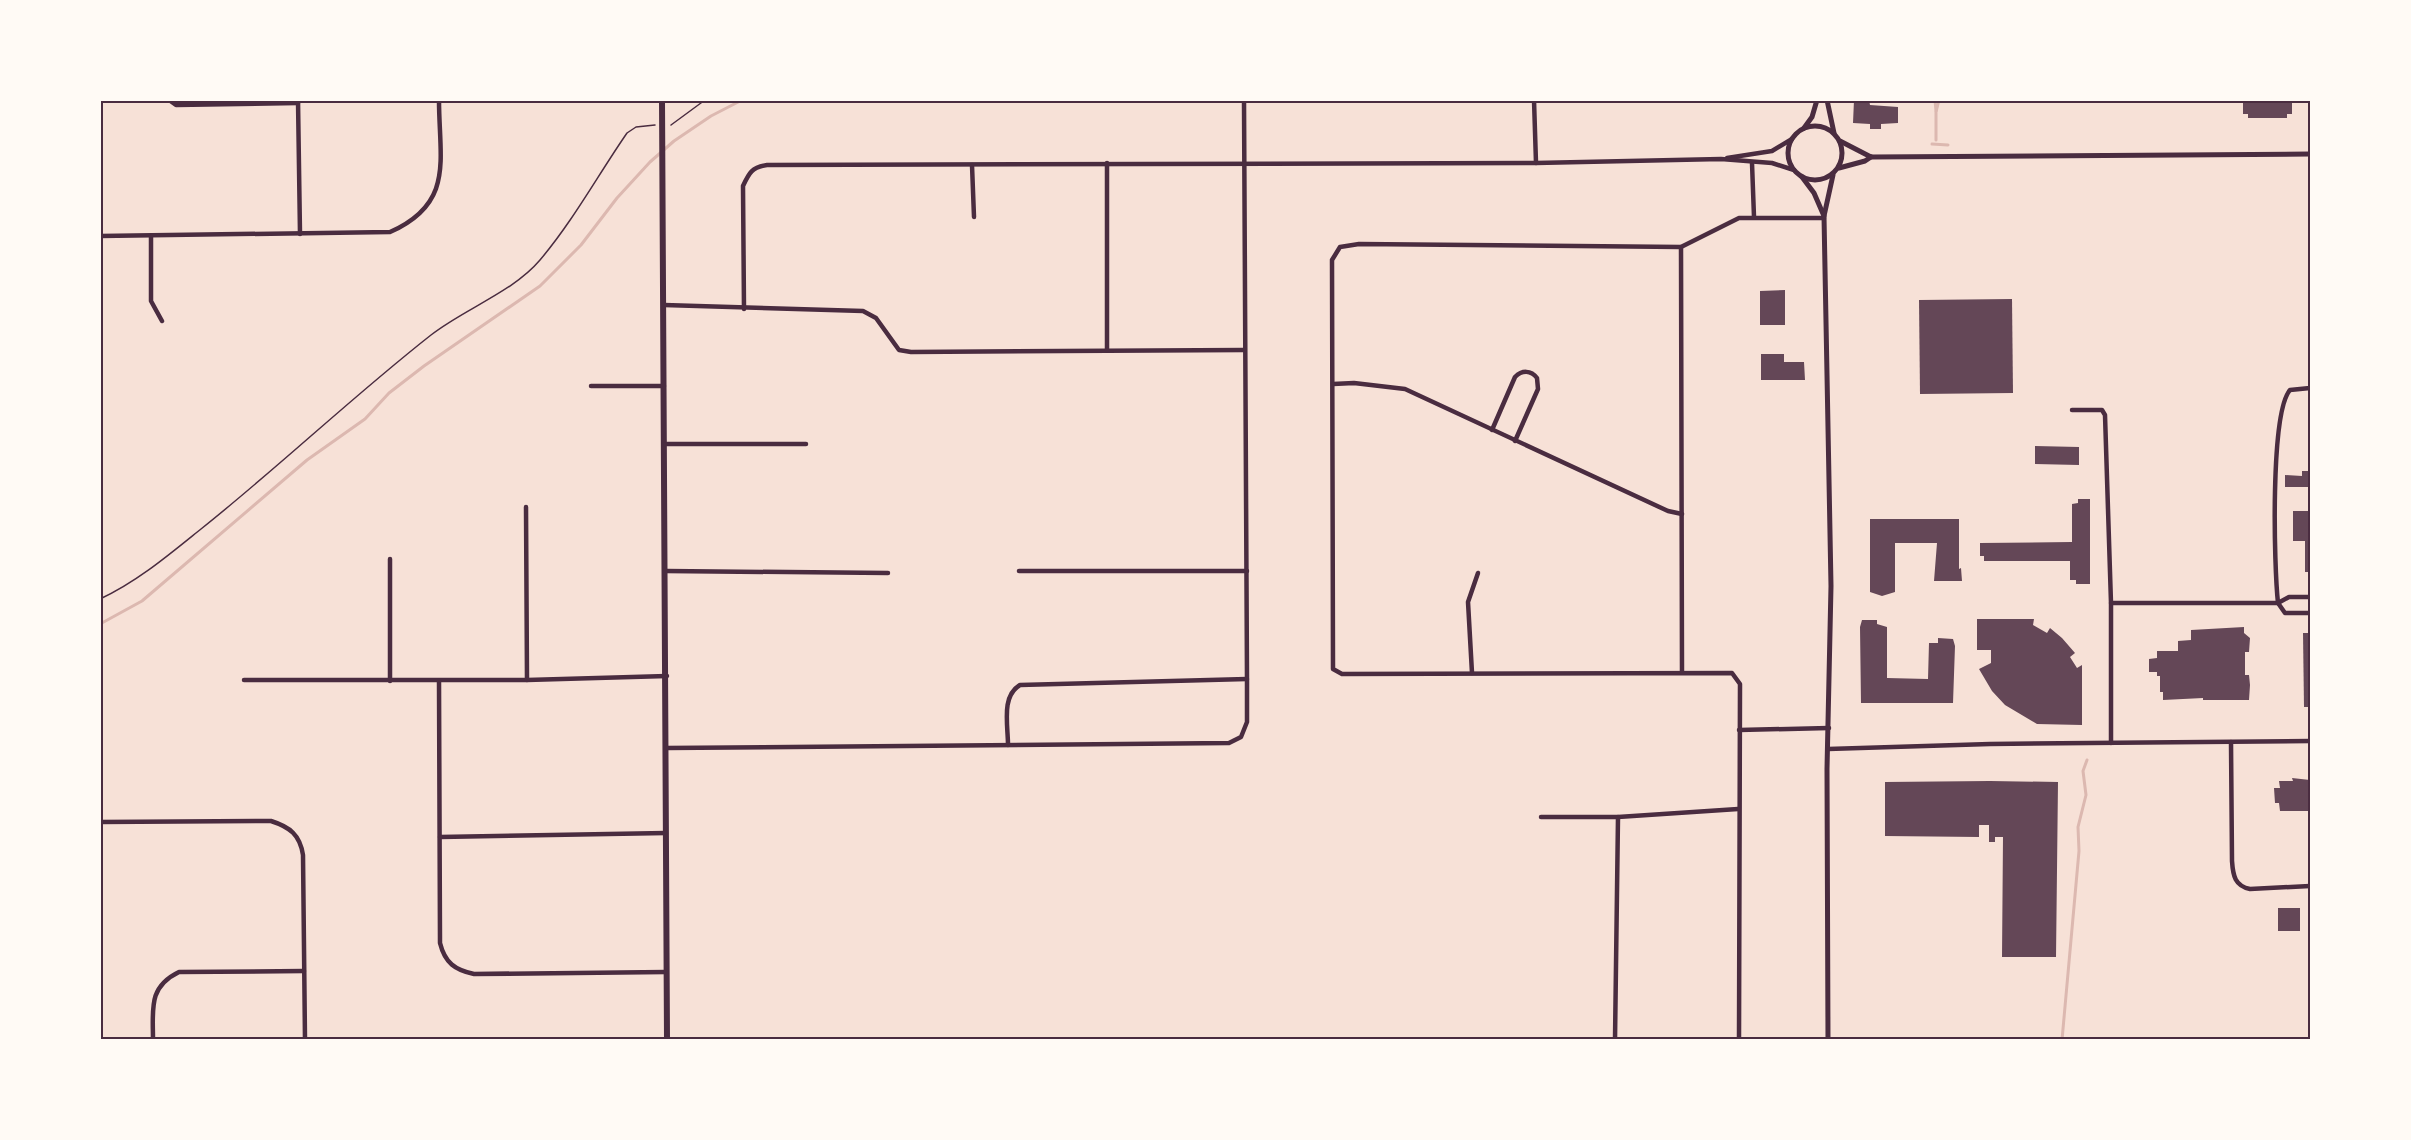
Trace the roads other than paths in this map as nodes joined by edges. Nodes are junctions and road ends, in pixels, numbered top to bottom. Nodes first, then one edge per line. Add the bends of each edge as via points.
1 (169, 100) edge
2 (439, 100) edge
3 (662, 100) edge
4 (1244, 100) edge
5 (1534, 100) edge
6 (1817, 100) edge
7 (1827, 100) edge
8 (298, 102) edge
9 (1803, 129) junction
10 (1834, 133) junction
11 (1792, 139) junction
12 (1840, 141) junction
13 (2310, 154) edge
14 (1871, 157) junction
15 (1721, 159) junction
16 (1107, 163) junction
17 (1244, 163) junction
18 (1536, 163) junction
19 (1752, 163) junction
20 (972, 165) junction
21 (1794, 170) junction
22 (1836, 171) junction
23 (1802, 177) junction
24 (974, 217) dead end
25 (1754, 217) junction
26 (1824, 217) junction
27 (300, 234) junction
28 (100, 236) edge
29 (151, 237) junction
30 (1681, 247) junction
31 (664, 305) junction
32 (744, 309) junction
33 (162, 321) dead end
34 (1107, 350) junction
35 (1244, 350) junction
36 (1333, 384) junction
37 (591, 386) dead end
38 (664, 386) junction
39 (2310, 388) edge
40 (2072, 410) dead end
41 (1492, 429) junction
42 (1515, 441) junction
43 (665, 444) junction
44 (806, 444) dead end
45 (526, 507) dead end
46 (1682, 514) junction
47 (390, 559) dead end
48 (666, 571) junction
49 (1019, 571) dead end
50 (1247, 571) junction
51 (888, 573) dead end
52 (1478, 573) dead end
53 (2310, 597) edge
54 (2111, 603) junction
55 (2278, 603) junction
56 (2310, 613) edge
57 (1682, 672) junction
58 (1472, 673) junction
59 (667, 676) junction
60 (1247, 679) junction
61 (244, 680) dead end
62 (527, 680) junction
63 (390, 681) junction
64 (439, 681) junction
65 (1829, 728) junction
66 (1739, 730) junction
67 (2310, 741) edge
68 (2231, 742) junction
69 (2111, 743) junction
70 (1008, 745) junction
71 (667, 748) junction
72 (1828, 748) junction
73 (1738, 809) junction
74 (1540, 817) dead end
75 (1618, 817) junction
76 (100, 822) edge
77 (666, 833) junction
78 (440, 837) junction
79 (2310, 886) edge
80 (304, 971) junction
81 (666, 972) junction
82 (153, 1040) edge
83 (304, 1040) edge
84 (667, 1040) edge
85 (1615, 1040) edge
86 (1739, 1040) edge
87 (1828, 1040) edge

1 - 8 street via 176,105
2 - 27 street via 440,186 412,222 390,232
3 - 31 main road
4 - 17 street
5 - 18 street
6 - 9 street
7 - 10 street
8 - 27 street
9 - 10 street via 1819,126
9 - 11 street
10 - 12 street
11 - 15 street via 1772,151
11 - 21 street via 1788,154
12 - 14 street
12 - 22 street via 1842,158
13 - 14 street
14 - 22 street
15 - 18 street
15 - 19 street
16 - 17 street
16 - 20 street
16 - 34 street
17 - 18 street
17 - 35 street
19 - 21 street via 1772,163
19 - 25 street
20 - 24 street
20 - 32 street via 757,166 749,172 743,186
21 - 23 street
22 - 23 street via 1819,180
22 - 26 street
23 - 26 street
25 - 26 street
25 - 30 street via 1739,218
26 - 65 street via 1829,384
27 - 29 street
28 - 29 street
29 - 33 street via 151,301
30 - 36 street via 1359,244 1340,248 1332,260
30 - 46 street
31 - 32 street
31 - 38 main road
32 - 34 street via 863,311 876,318 899,350 911,352
34 - 35 street
35 - 50 street
36 - 41 street via 1405,389
36 - 58 street via 1333,669 1342,674
37 - 38 street
38 - 43 main road
39 - 55 street via 2289,390 2278,422
40 - 54 street via 2102,410 2105,416
41 - 42 street
41 - 42 street via 1515,377 1530,372 1537,378 1538,389
42 - 46 street
43 - 44 street
43 - 48 main road
45 - 62 street
46 - 57 street
47 - 63 street
48 - 51 street
48 - 59 main road
49 - 50 street
50 - 60 street
52 - 58 street via 1468,602
53 - 55 street via 2289,597
54 - 55 street
54 - 69 street
55 - 56 street via 2285,613
57 - 58 street
57 - 66 street via 1732,673 1740,684
59 - 62 street
59 - 71 main road
60 - 70 street via 1020,685 1008,701
60 - 70 street via 1247,722 1241,737 1229,743
61 - 63 street
62 - 64 street
63 - 64 street
64 - 78 street
65 - 66 street
65 - 72 street
66 - 73 street
67 - 68 street
68 - 69 street
68 - 79 street via 2235,880 2250,889
69 - 72 street
70 - 71 street
71 - 77 main road
72 - 87 street
73 - 75 street
73 - 86 street
74 - 75 street
75 - 85 street
76 - 80 street via 271,821 296,833 303,855
77 - 78 street
77 - 81 main road
78 - 81 street via 440,943 447,962 458,971
80 - 82 street via 179,972 167,978 154,997
80 - 83 street
81 - 84 main road

